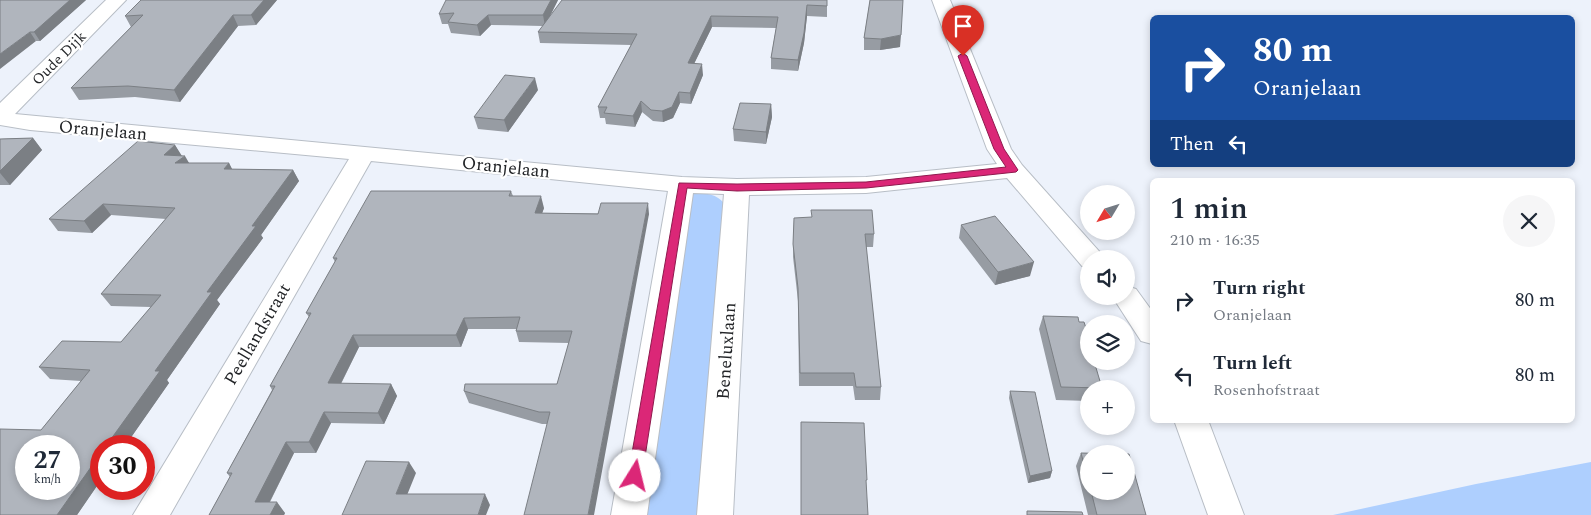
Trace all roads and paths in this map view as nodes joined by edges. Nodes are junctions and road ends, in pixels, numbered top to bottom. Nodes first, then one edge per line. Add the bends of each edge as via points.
1 (117, 0) edge
2 (941, 0) edge
3 (0, 117) edge
4 (364, 153) junction
5 (1013, 170) junction
6 (682, 185) junction
7 (737, 187) junction
8 (1084, 250) edge
9 (1132, 305) edge
10 (1150, 330) edge
11 (1192, 423) edge
12 (151, 515) edge
13 (629, 515) edge
14 (715, 515) edge
15 (1226, 515) edge

1 - 3 street, Oude Dijk
2 - 5 street via 999,149
3 - 4 street, Oranjelaan via 30,123
4 - 6 street, Oranjelaan
4 - 12 street, Peellandstraat
5 - 7 street, Oranjelaan via 866,185
5 - 8 street
6 - 7 street, Oranjelaan
6 - 13 street
7 - 14 street, Beneluxlaan
9 - 10 street
11 - 15 street

